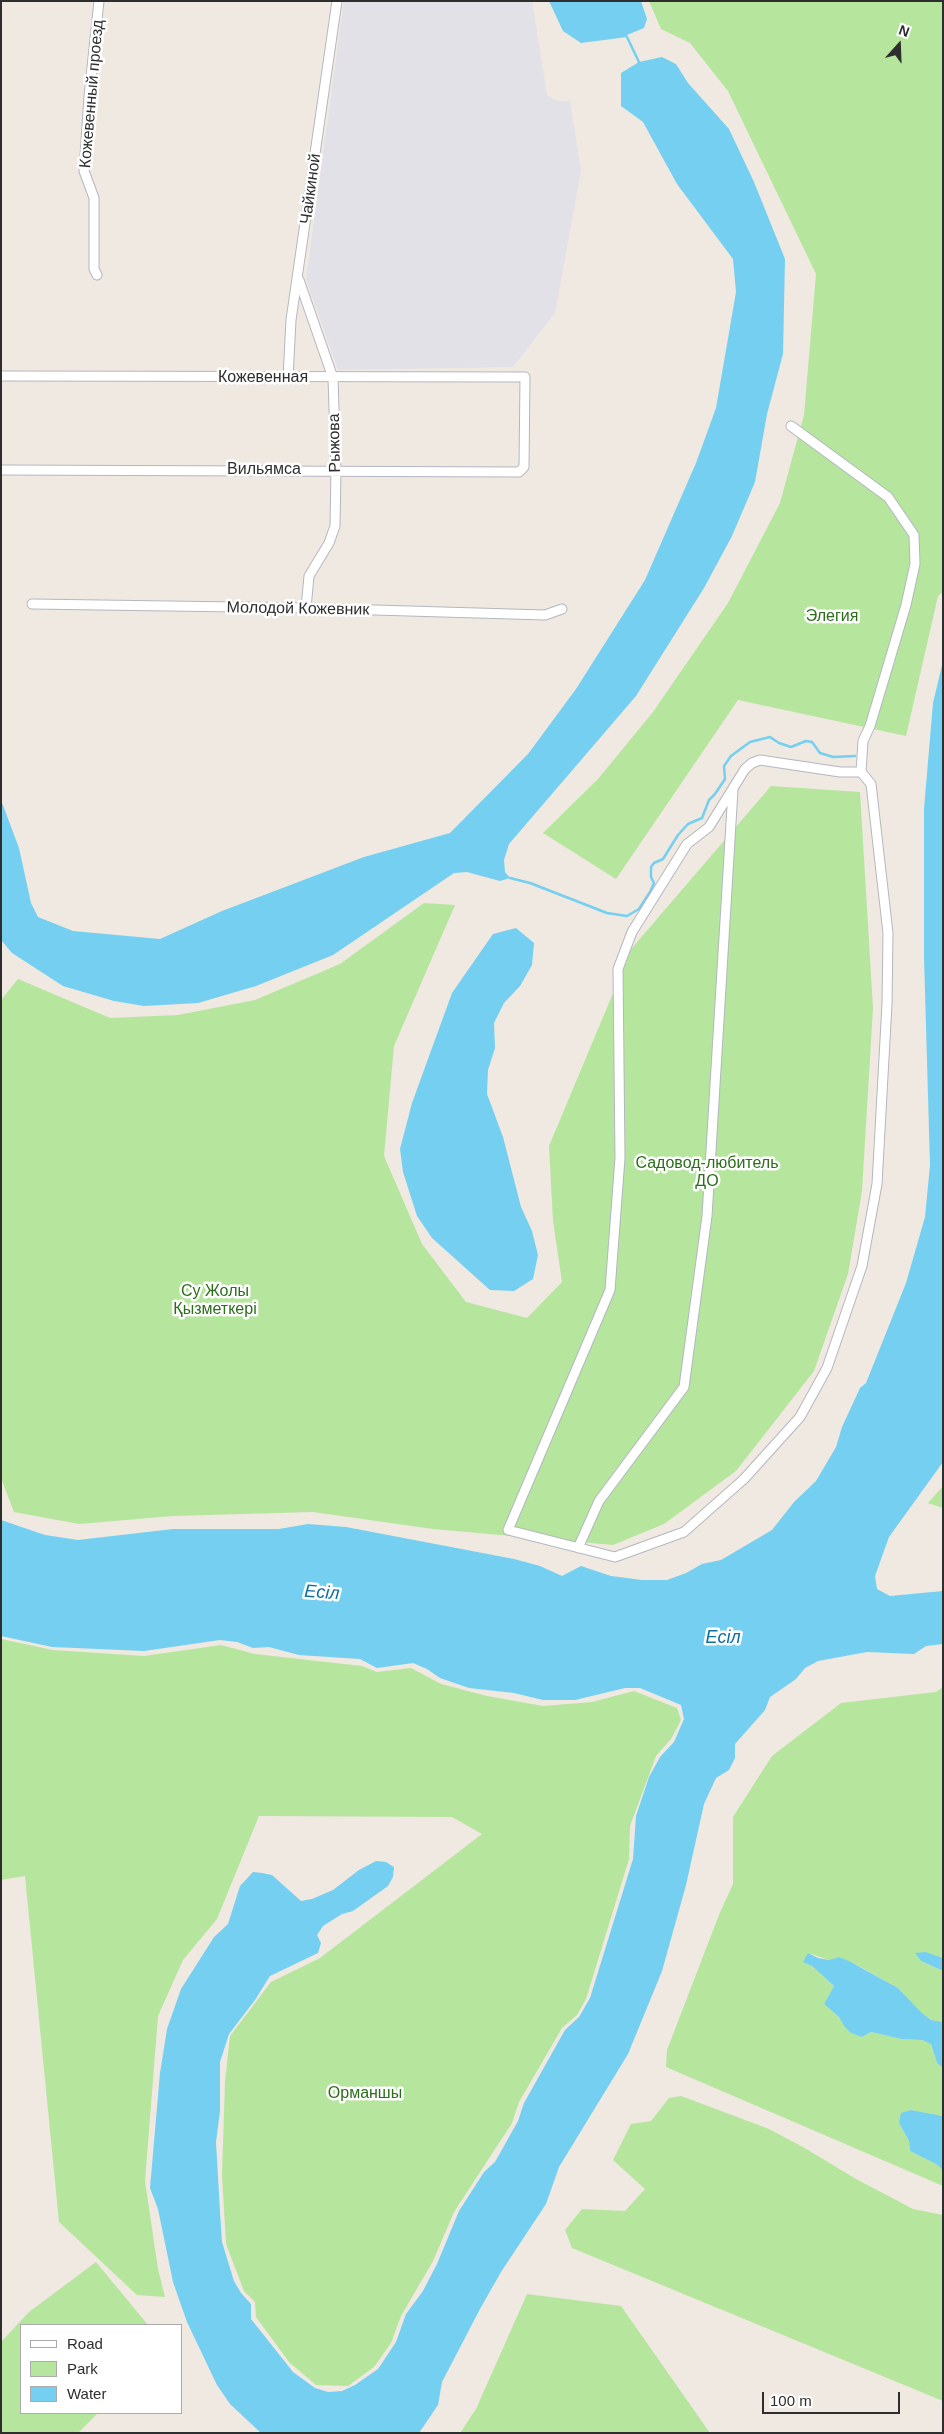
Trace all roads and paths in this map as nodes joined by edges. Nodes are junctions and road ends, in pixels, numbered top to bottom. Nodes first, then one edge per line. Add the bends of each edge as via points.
1 (100, 1) edge
2 (337, 1) edge
3 (96, 275) dead end
4 (298, 277) junction
5 (1, 376) edge
6 (288, 378) junction
7 (333, 378) junction
8 (791, 426) dead end
9 (524, 466) joint
10 (1, 470) edge
11 (336, 470) junction
12 (32, 604) dead end
13 (306, 608) junction
14 (562, 609) dead end
15 (861, 772) junction
16 (734, 790) junction
17 (578, 1548) junction

1 - 3 street, Кожевенный проезд via 84,171 94,198
2 - 4 street, Чайкиной
4 - 6 street, Чайкиной via 291,320
4 - 7 street, Рыжова
5 - 6 street, Кожевенная
6 - 7 street, Кожевенная
7 - 9 street, Кожевенная via 525,376
7 - 11 street, Рыжова
8 - 15 street via 888,497 914,534 915,564 863,741
9 - 11 street, Вильямса via 516,472
10 - 11 street, Вильямса
11 - 13 street, Рыжова via 335,526 330,543 309,576
12 - 13 street, Молодой Кожевник
13 - 14 street, Молодой Кожевник via 545,615
15 - 16 street via 760,760 745,769
15 - 17 street via 871,784 888,933 880,1144 877,1184 862,1266 827,1368 800,1417 744,1480 684,1532 615,1557
16 - 17 street via 707,1216 684,1387 598,1502
16 - 17 street via 709,827 687,844 632,932 618,969 620,1158 610,1290 508,1530

